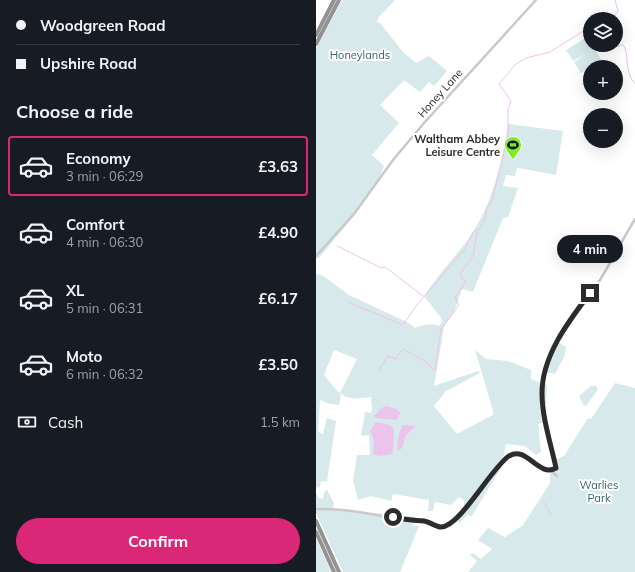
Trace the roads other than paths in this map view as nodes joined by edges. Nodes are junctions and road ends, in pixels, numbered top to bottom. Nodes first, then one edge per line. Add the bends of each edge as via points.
1 (334, 0) edge
2 (339, 0) edge
3 (536, 0) edge
4 (316, 35) edge
5 (316, 44) edge
6 (635, 219) edge
7 (316, 256) edge
8 (550, 470) junction
9 (557, 476) dead end
10 (316, 509) edge
11 (316, 521) edge
12 (316, 532) edge
13 (334, 572) edge
14 (339, 572) edge

1 - 4 highway
2 - 5 highway
3 - 7 street, Honey Lane via 430,115 396,156 354,214
6 - 8 street via 600,280 573,315 548,360 542,396 556,469
8 - 9 street
8 - 10 street via 535,464 524,455 509,456 459,515 442,527 424,521 404,520 366,512
11 - 14 highway
12 - 13 highway

